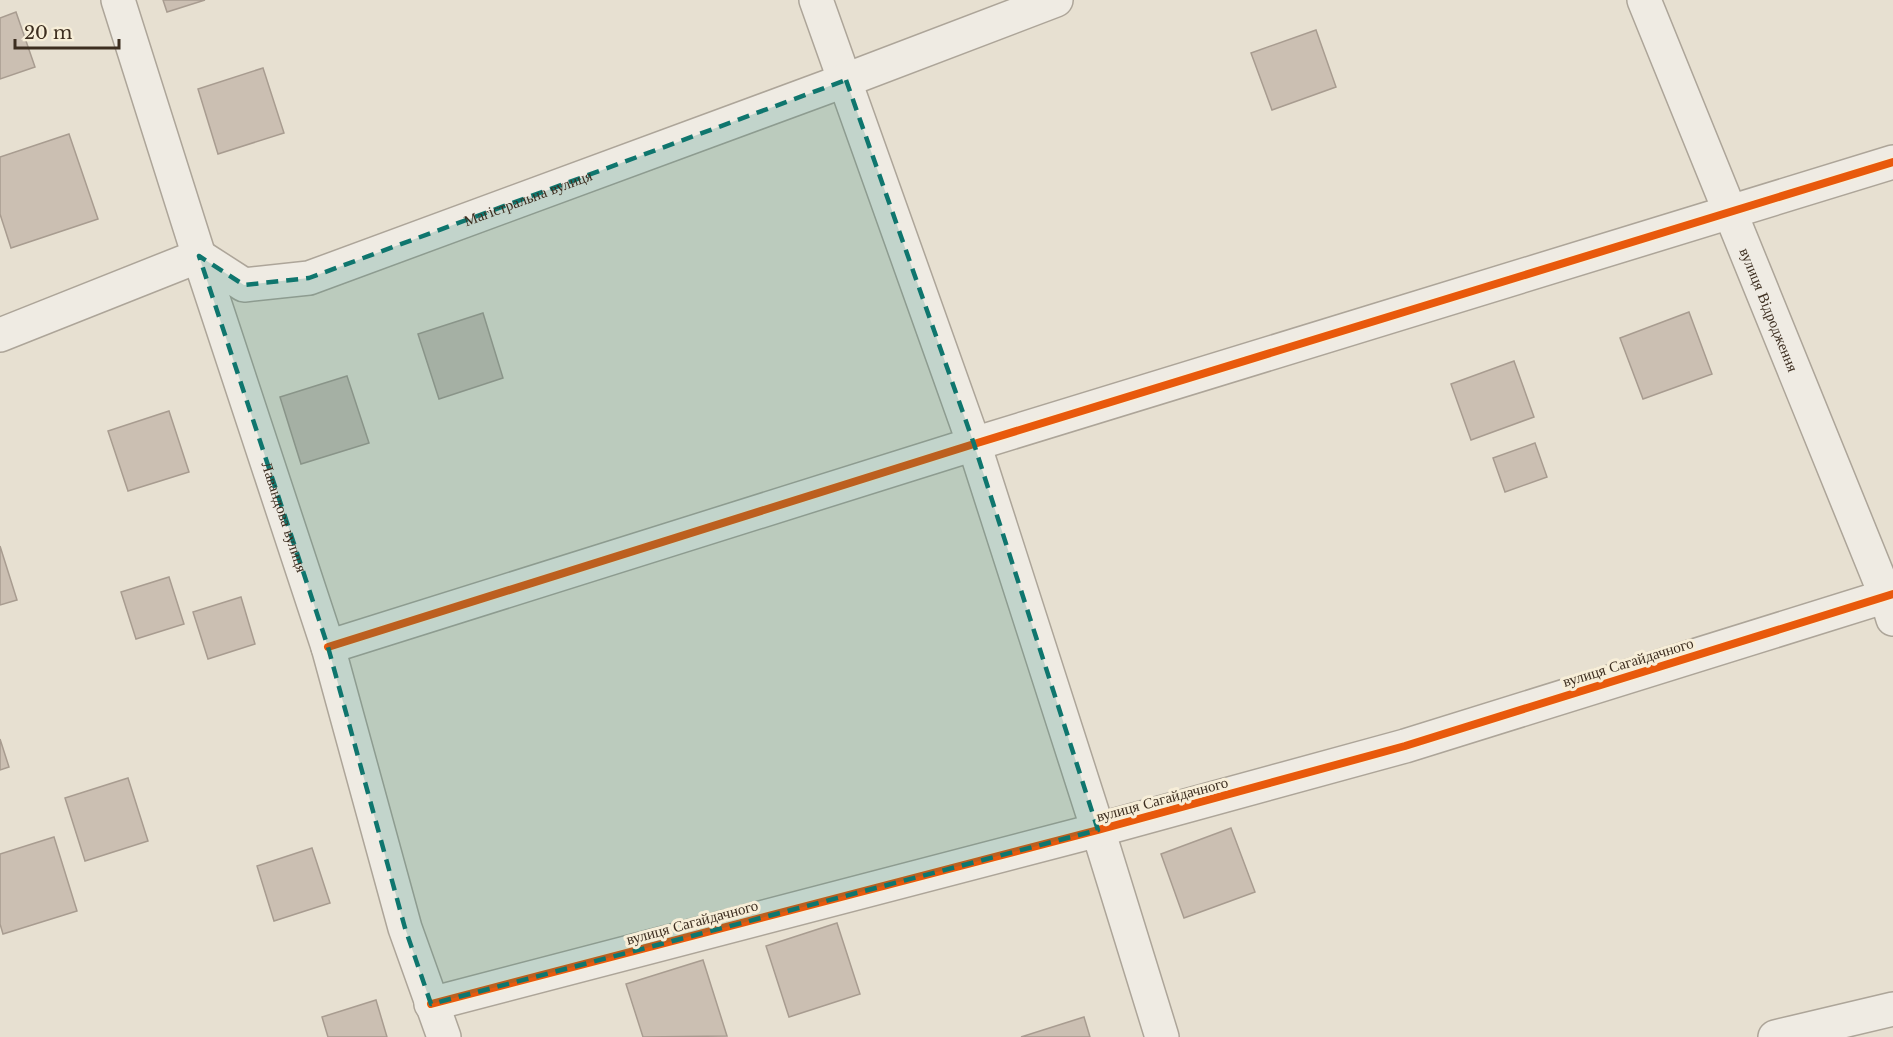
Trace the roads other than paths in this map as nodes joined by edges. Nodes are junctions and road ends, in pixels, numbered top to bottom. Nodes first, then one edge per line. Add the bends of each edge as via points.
1 (118, 0) edge
2 (816, 0) edge
3 (1056, 0) edge
4 (1644, 0) edge
5 (846, 80) junction
6 (1893, 162) edge
7 (1731, 212) junction
8 (199, 256) junction
9 (0, 334) edge
10 (974, 444) junction
11 (1891, 603) edge
12 (328, 647) junction
13 (1098, 830) junction
14 (431, 1004) junction
15 (1893, 1010) edge
16 (444, 1037) edge
17 (1162, 1037) edge
18 (1774, 1037) edge

1 - 8 street, Лавандова вулиця
2 - 5 street
3 - 5 street, Магістральна вулиця
4 - 7 street, вулиця Відродження
5 - 8 street, Магістральна вулиця via 309,278 244,285
5 - 10 street
6 - 7 street
7 - 10 street
7 - 11 street, вулиця Відродження
8 - 9 street
8 - 12 street, Лавандова вулиця
10 - 12 street
10 - 13 street
11 - 13 street, вулиця Сагайдачного via 1405,746
12 - 14 street, Лавандова вулиця via 405,928
13 - 14 street, вулиця Сагайдачного
13 - 17 street
14 - 16 street, Лавандова вулиця
15 - 18 street

